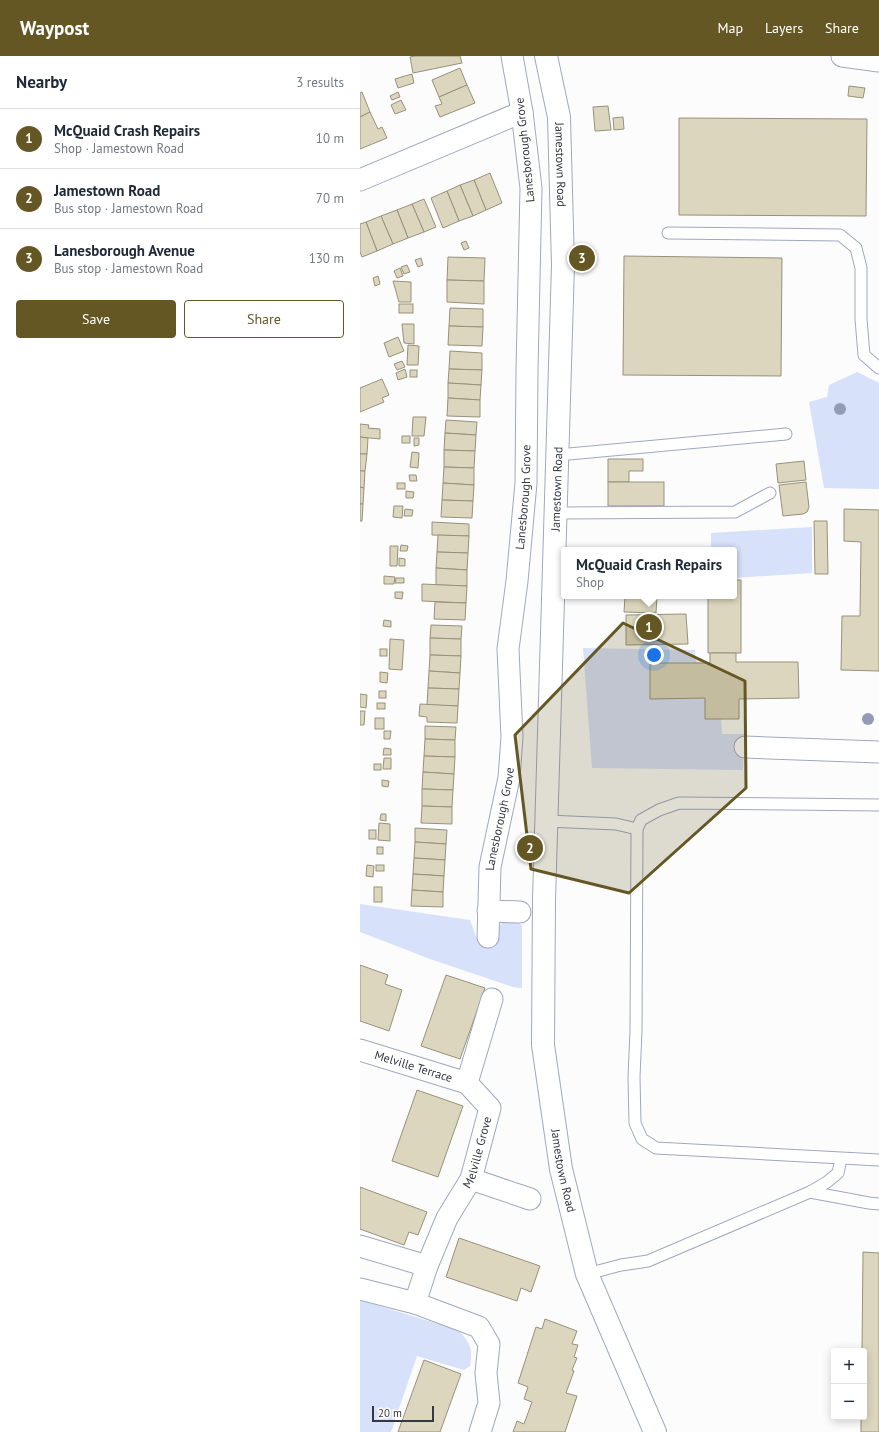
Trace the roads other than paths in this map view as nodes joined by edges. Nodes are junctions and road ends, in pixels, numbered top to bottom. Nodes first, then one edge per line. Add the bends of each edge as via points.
1 (512, 56) edge
2 (546, 56) edge
3 (851, 57) edge
4 (879, 61) edge
5 (522, 112) junction
6 (360, 180) edge
7 (668, 233) dead end
8 (879, 368) edge
9 (786, 434) dead end
10 (558, 454) junction
11 (770, 493) dead end
12 (556, 513) junction
13 (745, 747) dead end
14 (879, 752) edge
15 (879, 805) edge
16 (547, 821) junction
17 (637, 829) junction
18 (488, 911) junction
19 (520, 912) dead end
20 (488, 937) dead end
21 (492, 999) dead end
22 (360, 1050) edge
23 (467, 1083) junction
24 (841, 1159) junction
25 (879, 1160) edge
26 (471, 1179) junction
27 (810, 1192) junction
28 (530, 1199) dead end
29 (879, 1204) edge
30 (360, 1246) edge
31 (426, 1266) junction
32 (587, 1274) junction
33 (360, 1289) edge
34 (415, 1303) junction
35 (480, 1432) edge
36 (655, 1432) edge

1 - 5 street, Lanesborough Grove
2 - 10 street, Jamestown Road via 559,117 562,202
3 - 4 street
5 - 6 street
5 - 18 street, Lanesborough Grove via 531,188 526,483 508,649 512,737 509,778 490,867
7 - 8 lane via 840,236 856,248 861,268 864,355
9 - 10 lane
10 - 12 street, Jamestown Road
11 - 12 lane via 735,512
12 - 16 street, Jamestown Road
13 - 14 street
15 - 17 lane via 679,804 659,810 641,820
16 - 17 lane via 616,824
16 - 32 street, Jamestown Road via 542,1046 561,1169
17 - 24 lane via 634,1077 636,1122 642,1139 656,1148
18 - 19 street
18 - 20 street, Lanesborough Grove
21 - 23 street
22 - 23 street, Melville Terrace
23 - 26 street, Melville Grove via 490,1108
24 - 25 lane
24 - 27 lane via 838,1172
26 - 28 street
26 - 31 street, Melville Grove via 447,1218
27 - 29 lane
27 - 32 lane via 648,1261
30 - 31 street
31 - 34 street, Melville Grove
32 - 36 street, Jamestown Road
33 - 34 street
34 - 35 street via 479,1327 489,1344 486,1373 489,1403

